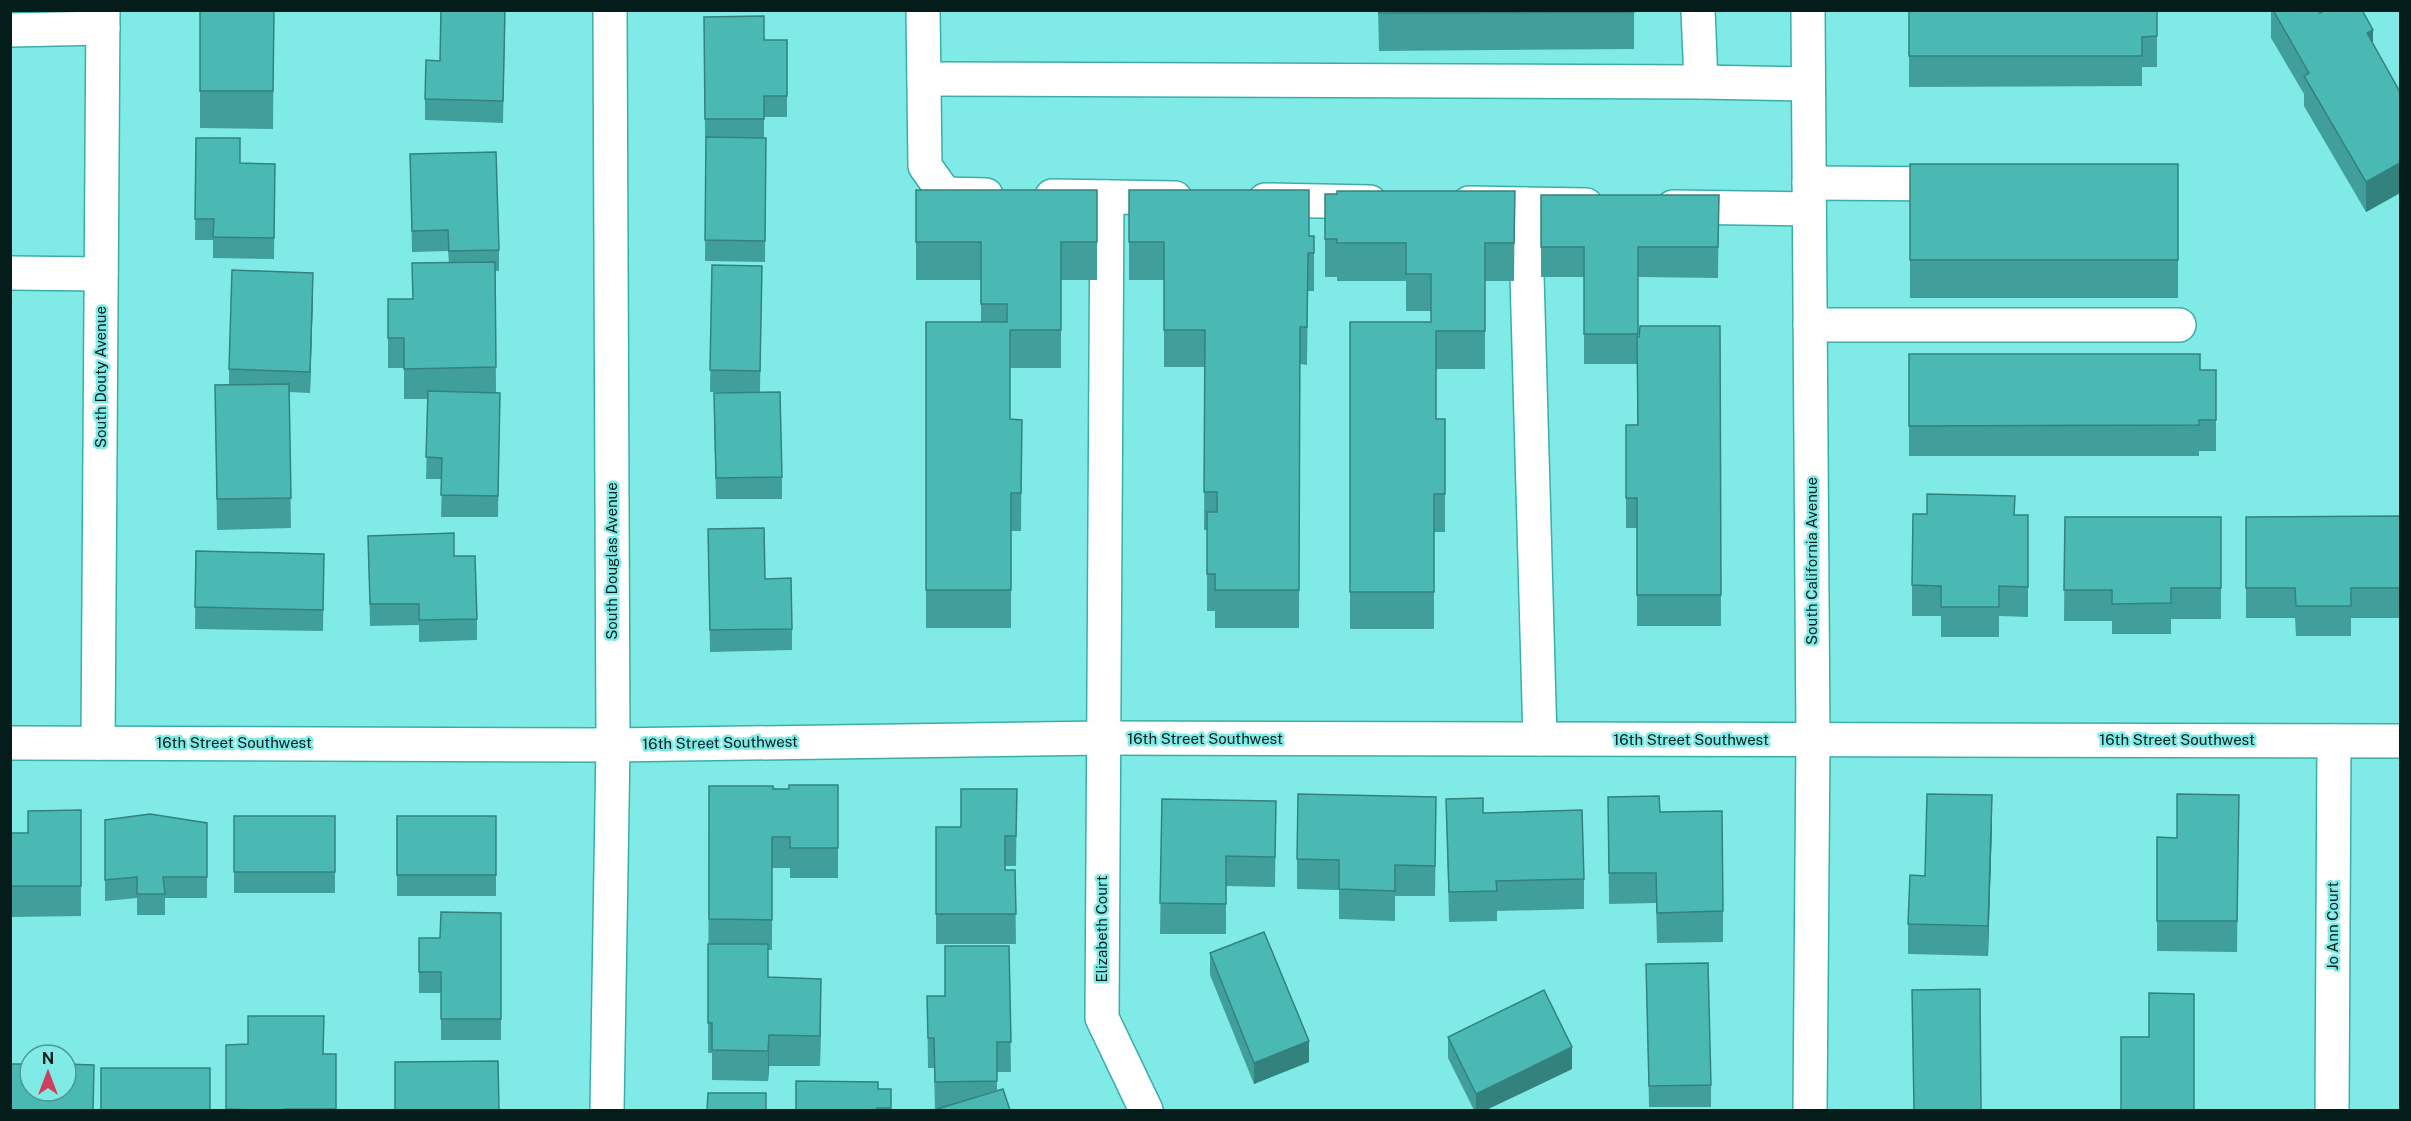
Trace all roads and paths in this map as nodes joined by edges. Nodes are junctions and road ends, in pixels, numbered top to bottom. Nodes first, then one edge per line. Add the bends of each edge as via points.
1 (610, 10) edge
2 (923, 10) edge
3 (1698, 10) edge
4 (1808, 10) edge
5 (103, 20) edge
6 (10, 30) edge
7 (924, 79) junction
8 (1701, 82) junction
9 (1808, 84) junction
10 (1988, 184) edge
11 (1809, 196) junction
12 (1107, 197) junction
13 (1202, 199) edge
14 (1238, 200) edge
15 (1406, 202) edge
16 (1441, 203) edge
17 (1525, 204) junction
18 (10, 273) edge
19 (101, 274) junction
20 (1810, 325) junction
21 (2179, 325) dead end
22 (1104, 738) junction
23 (1540, 739) junction
24 (1813, 740) junction
25 (2334, 741) junction
26 (2400, 741) edge
27 (10, 743) edge
28 (98, 743) junction
29 (613, 745) junction
30 (607, 1110) edge
31 (1146, 1110) edge
32 (1810, 1110) edge
33 (2331, 1110) edge

1 - 29 street, South Douglas Avenue
2 - 7 street
3 - 8 street
4 - 9 street, South California Avenue
5 - 6 street
5 - 19 street, South Douty Avenue
7 - 8 street
7 - 12 street via 926,166 945,194
8 - 9 street
9 - 11 street, South California Avenue
10 - 11 street
11 - 17 street via 1632,206
11 - 20 street, South California Avenue
12 - 13 street
12 - 22 street, Elizabeth Court
14 - 15 street
16 - 17 street
17 - 23 street
18 - 19 street
19 - 28 street, South Douty Avenue
20 - 21 street
20 - 24 street, South California Avenue
22 - 23 street, 16th Street Southwest
22 - 29 street, 16th Street Southwest
22 - 31 street, Elizabeth Court via 1102,1018
23 - 24 street, 16th Street Southwest
24 - 25 street, 16th Street Southwest
24 - 32 street, South California Avenue
25 - 26 street, 16th Street Southwest
25 - 33 street, Jo Ann Court
27 - 28 street, 16th Street Southwest
28 - 29 street, 16th Street Southwest
29 - 30 street, South Douglas Avenue

